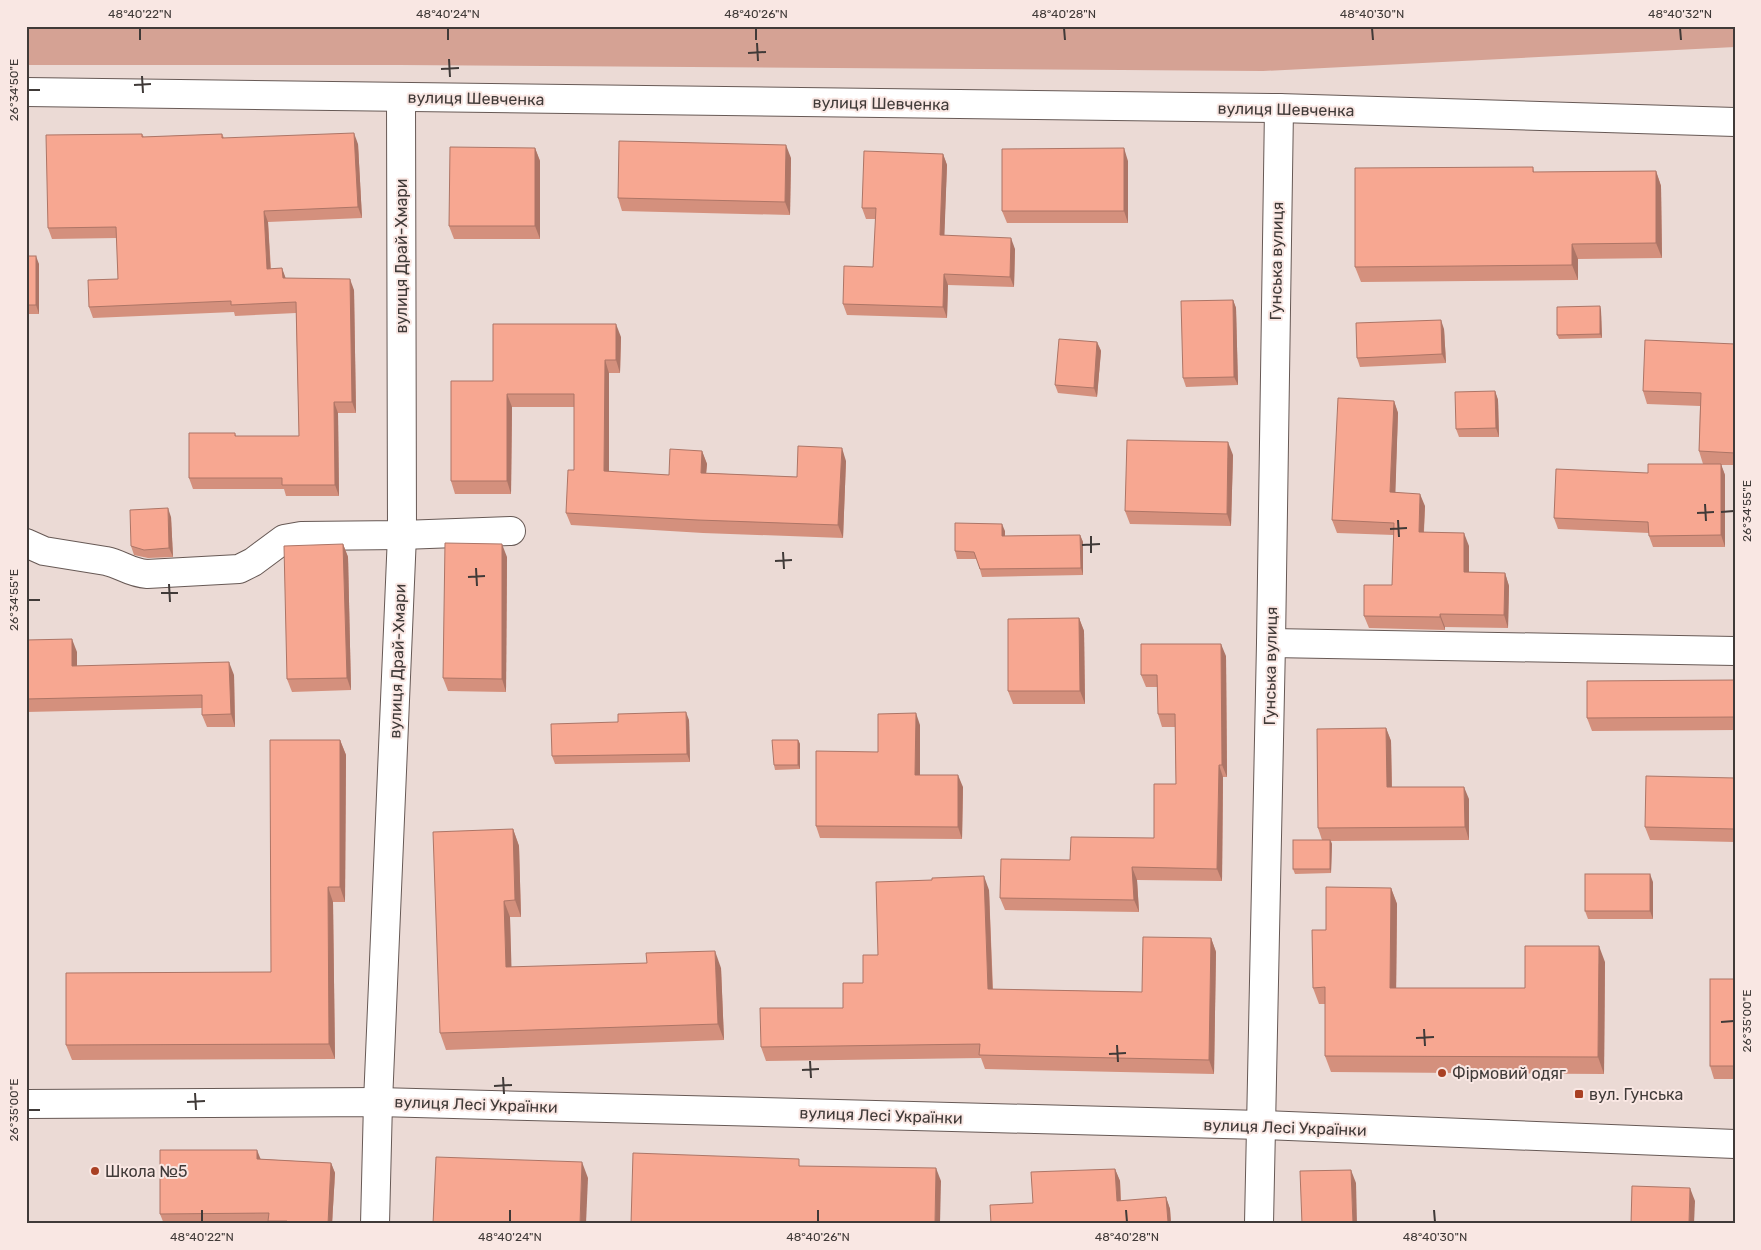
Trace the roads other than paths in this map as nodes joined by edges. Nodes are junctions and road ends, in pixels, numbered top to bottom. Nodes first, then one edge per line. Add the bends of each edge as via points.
1 (26, 92) edge
2 (401, 97) junction
3 (1279, 108) junction
4 (1735, 122) edge
5 (511, 531) dead end
6 (402, 535) junction
7 (26, 543) edge
8 (1271, 643) junction
9 (1735, 651) edge
10 (378, 1102) junction
11 (26, 1104) edge
12 (1261, 1125) junction
13 (1735, 1144) edge
14 (375, 1224) edge
15 (1259, 1224) edge

1 - 2 street, вулиця Шевченка
2 - 3 street, вулиця Шевченка
2 - 6 street, вулиця Драй-Хмари
3 - 4 street, вулиця Шевченка
3 - 8 street, Гунська вулиця
5 - 6 street
6 - 7 street via 292,537 238,569 147,574 132,572 106,560 44,551
6 - 10 street, вулиця Драй-Хмари
8 - 9 street
8 - 12 street, Гунська вулиця
10 - 11 street, вулиця Лесі Українки
10 - 12 street, вулиця Лесі Українки
10 - 14 street, вулиця Драй-Хмари
12 - 13 street, вулиця Лесі Українки
12 - 15 street, Гунська вулиця

